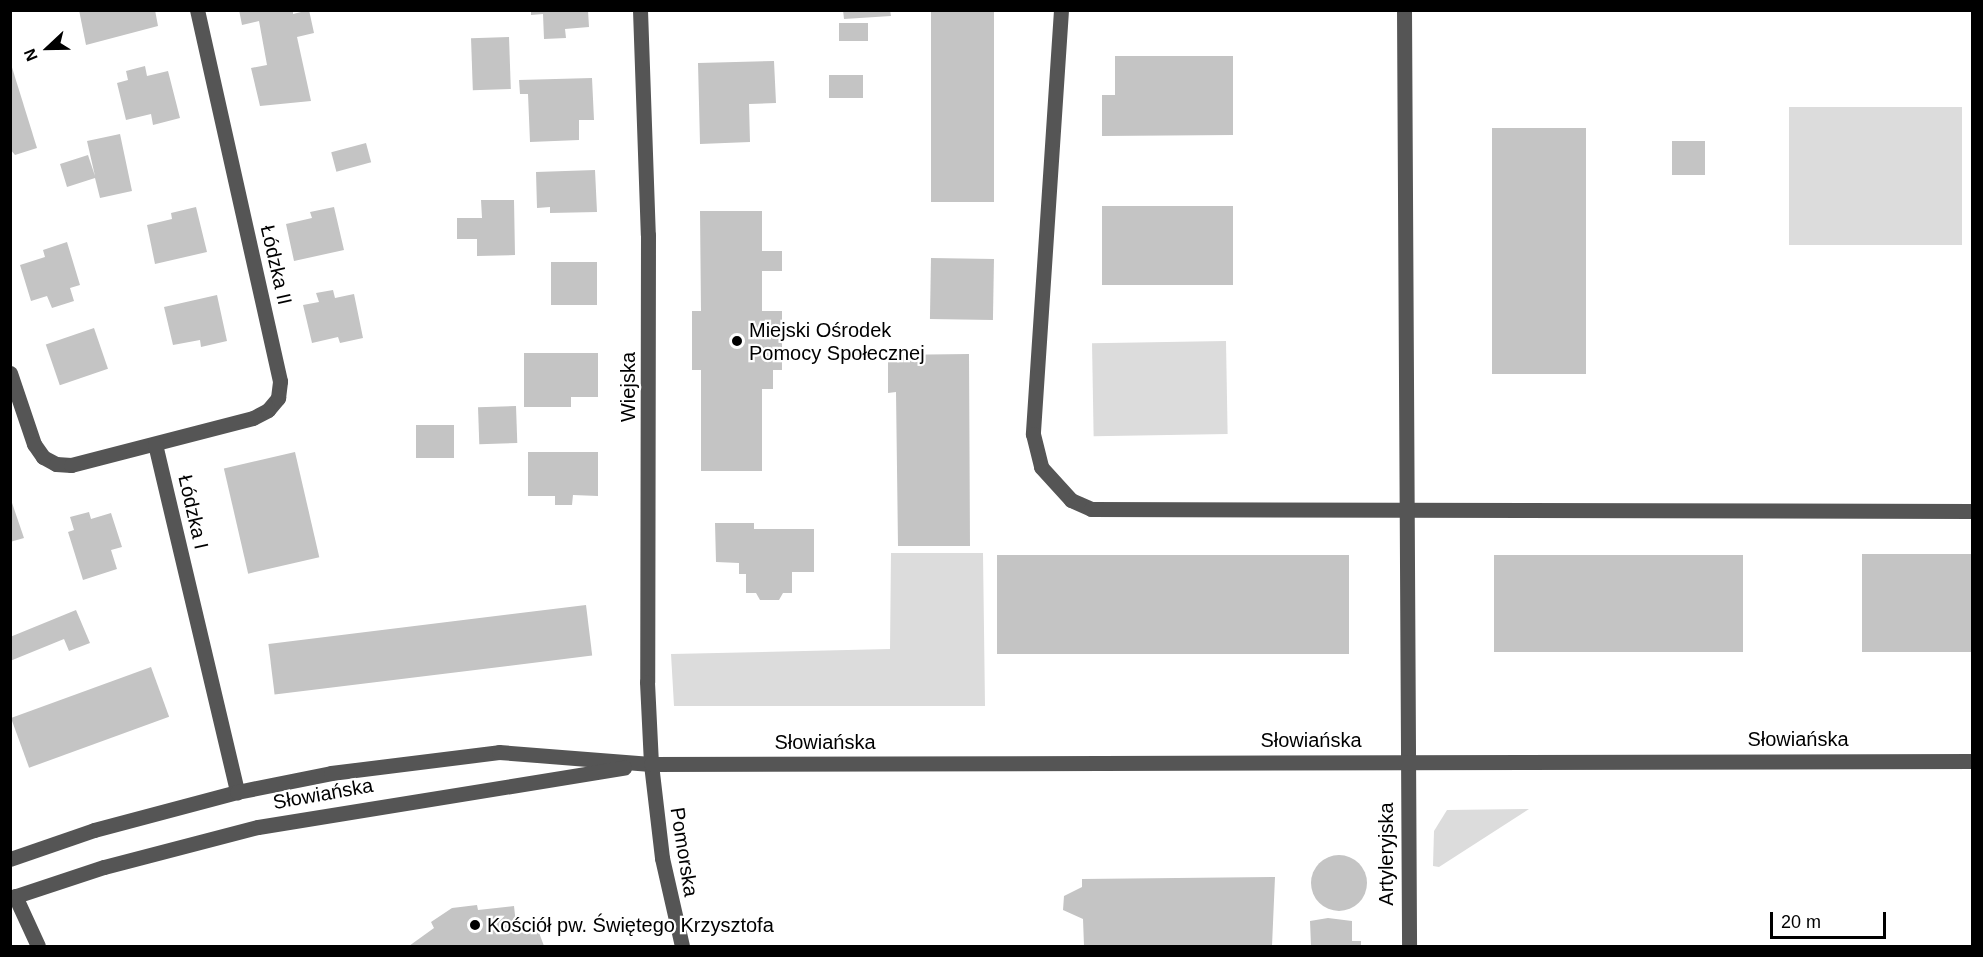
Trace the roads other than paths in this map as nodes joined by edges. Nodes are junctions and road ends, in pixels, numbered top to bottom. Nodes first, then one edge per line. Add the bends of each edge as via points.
1 (197, 10) edge
2 (640, 10) edge
3 (1061, 10) edge
4 (1404, 10) edge
5 (10, 373) edge
6 (155, 444) junction
7 (1405, 509) junction
8 (1972, 511) edge
9 (1407, 761) junction
10 (1972, 761) edge
11 (651, 764) junction
12 (237, 792) junction
13 (10, 859) edge
14 (13, 897) edge
15 (38, 946) edge
16 (682, 946) edge
17 (1409, 946) edge

1 - 6 street, Łódzka II via 280,381 278,398 268,410 253,418
2 - 11 street, Wiejska via 648,235 647,668
3 - 7 street via 1033,434 1041,467 1071,500 1091,509
4 - 7 street, Artyleryjska
5 - 6 street via 34,444 43,457 56,464 71,465
6 - 12 street, Łódzka I
7 - 8 street
7 - 9 street, Artyleryjska
9 - 10 street, Słowiańska
9 - 11 street, Słowiańska
9 - 17 street, Artyleryjska
11 - 12 street, Słowiańska via 499,752 331,773
11 - 14 street, Słowiańska via 258,827 104,867
11 - 16 street, Pomorska via 667,891
12 - 13 street, Słowiańska via 94,830
14 - 15 street

